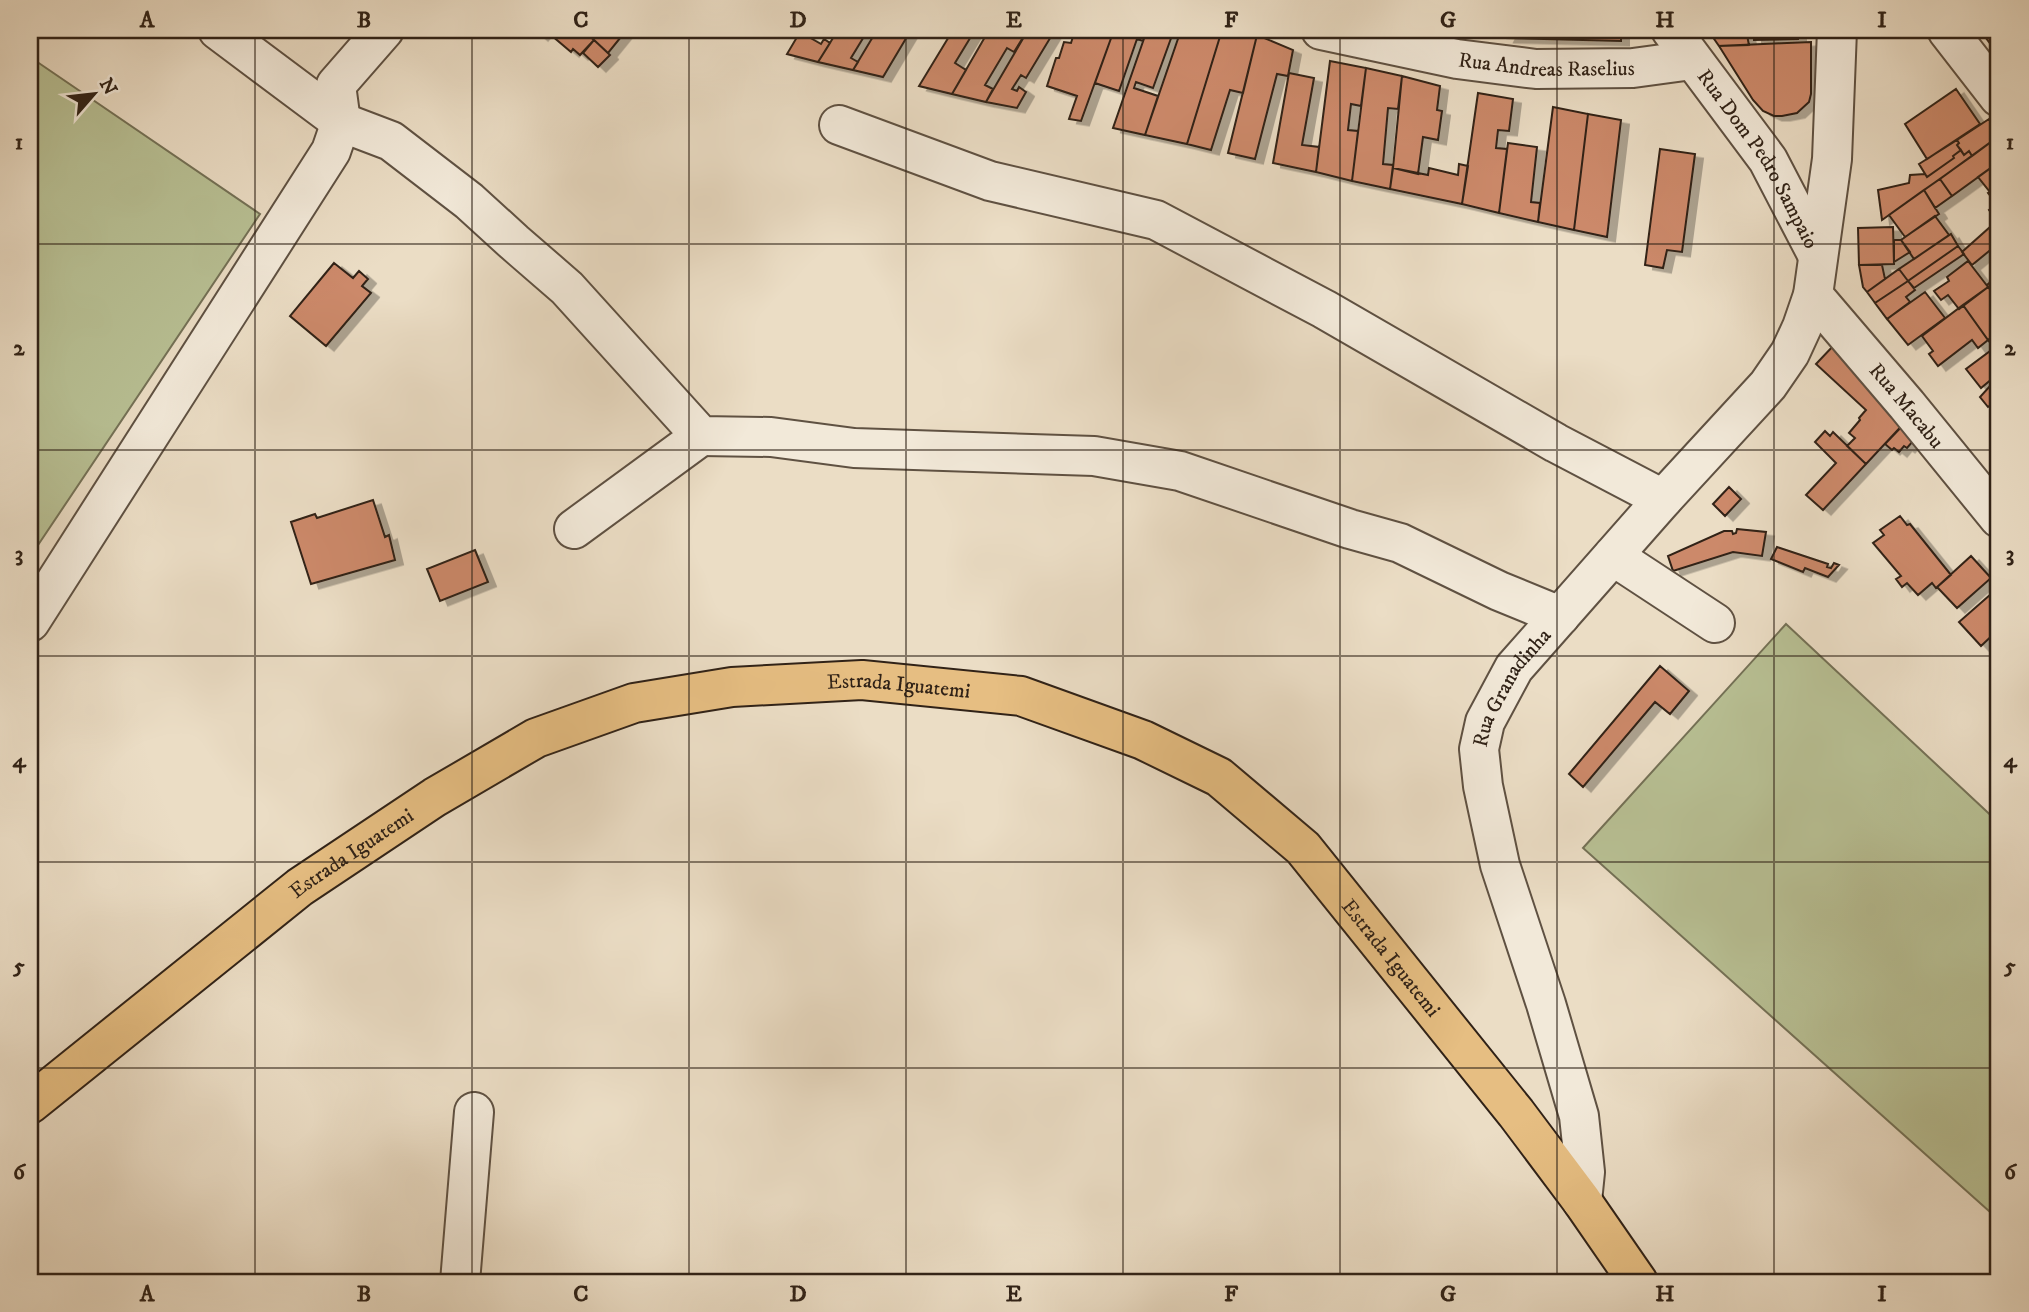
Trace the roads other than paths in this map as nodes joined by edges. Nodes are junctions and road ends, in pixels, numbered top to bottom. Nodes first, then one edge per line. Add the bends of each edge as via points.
1 (218, 30) edge
2 (384, 30) edge
3 (1321, 30) edge
4 (1837, 30) edge
5 (1947, 30) edge
6 (1681, 45) edge
7 (1999, 97) edge
8 (339, 103) junction
9 (839, 125) dead end
10 (1818, 256) junction
11 (1813, 295) junction
12 (701, 436) junction
13 (1663, 499) junction
14 (1999, 518) edge
15 (574, 529) dead end
16 (1613, 556) junction
17 (1560, 617) junction
18 (30, 622) edge
19 (1715, 623) dead end
20 (30, 1104) edge
21 (474, 1112) dead end
22 (1582, 1201) junction
23 (460, 1282) edge
24 (1638, 1282) edge

1 - 8 street
2 - 8 street
3 - 6 street, Rua Andreas Raselius via 1457,59 1536,69 1633,68
4 - 10 street, Rua Granadinha via 1832,159
5 - 7 street
6 - 10 street, Rua Dom Pedro Sampaio via 1768,160
8 - 12 street via 469,201 567,288
8 - 18 street via 331,151
9 - 13 street via 990,181 1156,220
10 - 11 street, Rua Granadinha
11 - 13 street, Rua Granadinha via 1790,353 1768,385
11 - 14 street, Rua Macabu
12 - 15 street
12 - 17 street via 771,437 854,448 1094,456 1180,471 1400,543
13 - 16 street, Rua Granadinha
16 - 17 street, Rua Granadinha
16 - 19 street
17 - 22 street, Rua Granadinha via 1514,668 1485,722 1479,749 1500,865 1579,1116 1585,1172
20 - 22 main road, Estrada Iguatemi via 300,887 435,797 536,738 634,703 732,687 862,680 1021,696 1143,740 1219,777 1303,848
21 - 23 street
22 - 24 main road, Estrada Iguatemi

